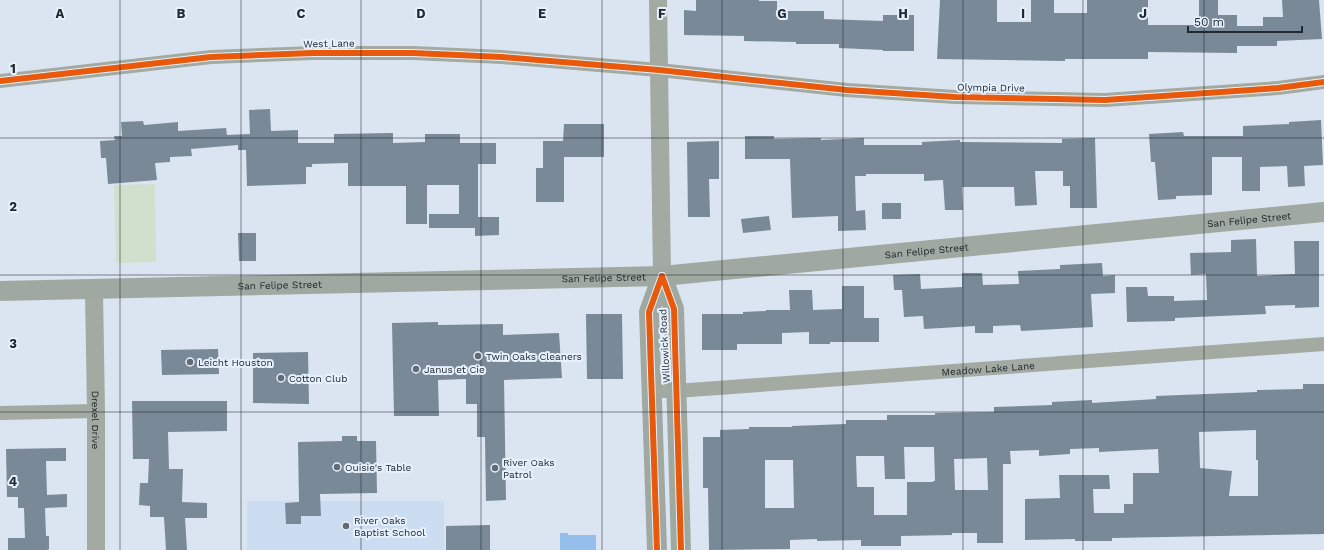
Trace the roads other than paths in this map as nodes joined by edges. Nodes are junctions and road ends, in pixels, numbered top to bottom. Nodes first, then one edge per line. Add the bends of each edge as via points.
1 (658, 0) edge
2 (659, 70) junction
3 (0, 81) edge
4 (1324, 82) edge
5 (1324, 212) edge
6 (662, 276) junction
7 (94, 290) junction
8 (0, 292) edge
9 (1324, 344) edge
10 (676, 390) junction
11 (652, 391) junction
12 (96, 411) junction
13 (0, 412) edge
14 (96, 550) edge
15 (657, 550) edge
16 (681, 550) edge

1 - 2 street, Willowick Road
2 - 3 street, West Lane via 502,57 413,53 314,53 211,57
2 - 4 street, Olympia Drive via 847,90 955,97 1105,100 1278,88
2 - 6 street, Willowick Road
5 - 6 main road, San Felipe Street
6 - 7 main road, San Felipe Street
6 - 10 main road, Willowick Road via 674,309
6 - 11 main road, Willowick Road via 649,312
7 - 8 main road, San Felipe Street
7 - 12 street, Drexel Drive
9 - 10 street, Meadow Lake Lane
10 - 11 street, Meadow Lake Lane
10 - 16 main road, Willowick Road
11 - 15 main road, Willowick Road
12 - 13 street
12 - 14 street, Drexel Drive

